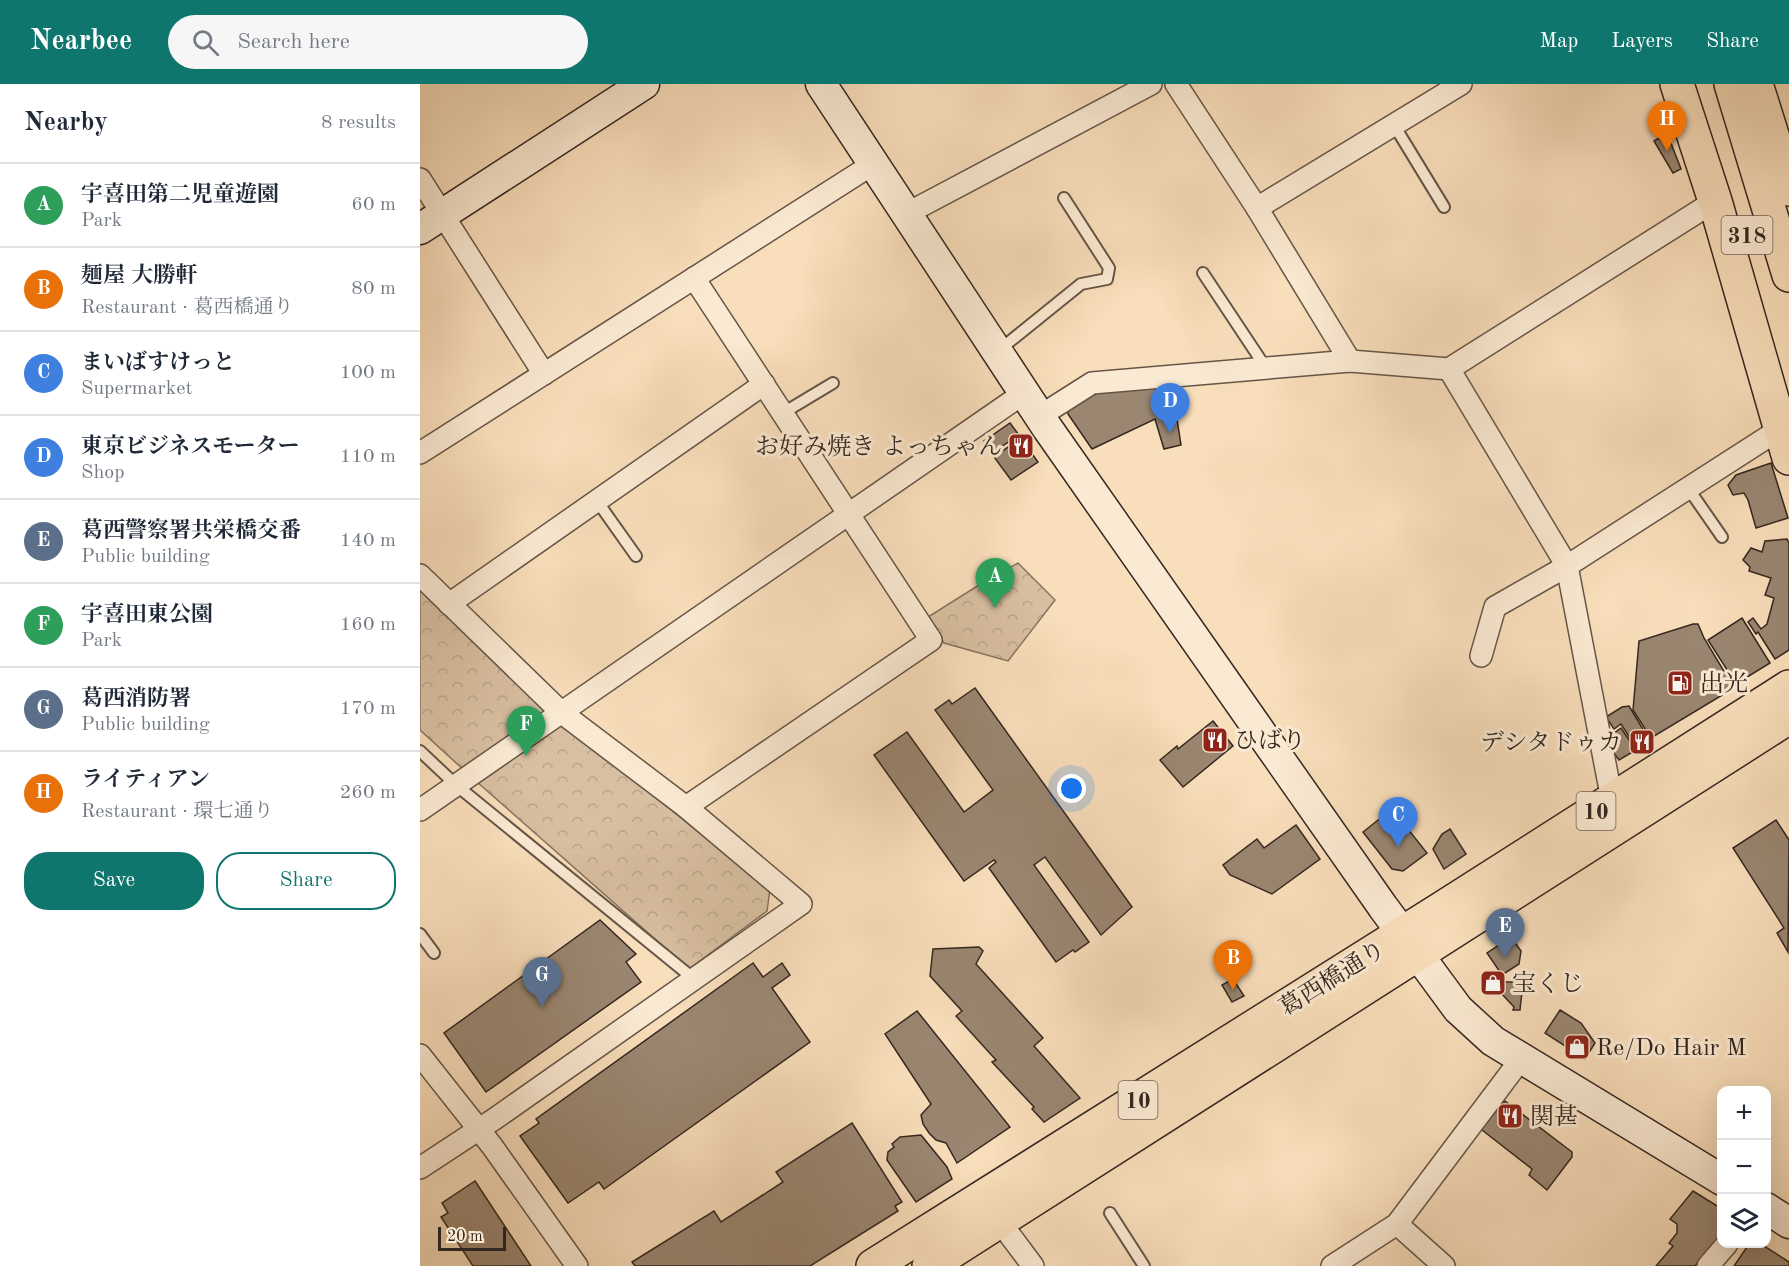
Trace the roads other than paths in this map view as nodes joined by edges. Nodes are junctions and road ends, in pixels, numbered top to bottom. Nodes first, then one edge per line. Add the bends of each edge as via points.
1 (644, 84) edge
2 (821, 84) edge
3 (1151, 84) edge
4 (1176, 84) edge
5 (1461, 84) edge
6 (1756, 84) edge
7 (1704, 86) edge
8 (1394, 125) junction
9 (1784, 154) edge
10 (873, 164) junction
11 (420, 179) edge
12 (1789, 189) edge
13 (1064, 198) dead end
14 (1715, 201) junction
15 (1444, 207) dead end
16 (1257, 208) junction
17 (906, 214) junction
18 (431, 222) edge
19 (1203, 273) dead end
20 (1789, 275) edge
21 (694, 278) junction
22 (998, 351) junction
23 (1350, 362) junction
24 (1266, 368) junction
25 (1449, 369) junction
26 (544, 374) junction
27 (1789, 376) edge
28 (833, 383) dead end
29 (764, 384) junction
30 (1032, 404) junction
31 (783, 413) junction
32 (1785, 443) edge
33 (420, 453) edge
34 (1688, 488) junction
35 (597, 501) junction
36 (848, 513) junction
37 (1722, 537) dead end
38 (636, 556) dead end
39 (1566, 566) junction
40 (420, 575) edge
41 (449, 604) junction
42 (1481, 656) dead end
43 (1789, 687) edge
44 (562, 713) junction
45 (1789, 717) edge
46 (420, 751) edge
47 (456, 784) junction
48 (1612, 800) junction
49 (686, 807) junction
50 (420, 810) edge
51 (420, 934) edge
52 (1411, 944) junction
53 (434, 953) dead end
54 (694, 979) junction
55 (420, 1055) edge
56 (1521, 1059) junction
57 (479, 1129) junction
58 (420, 1168) edge
59 (1717, 1177) edge
60 (1771, 1211) edge
61 (1110, 1213) dead end
62 (999, 1222) junction
63 (1789, 1223) edge
64 (1397, 1224) junction
65 (1724, 1248) edge
66 (578, 1266) edge
67 (873, 1266) edge
68 (929, 1266) edge
69 (1033, 1266) edge
70 (1144, 1266) edge
71 (1332, 1266) edge
72 (1444, 1266) edge
73 (1708, 1266) edge

1 - 18 street
2 - 10 street
3 - 17 street
4 - 16 street
5 - 8 street
6 - 9 main road, 318
7 - 14 main road
7 - 20 main road, 318
7 - 27 main road, 318
8 - 15 lane
8 - 16 street
9 - 12 main road, 318
10 - 17 street
10 - 21 street
11 - 18 street
13 - 22 lane via 1109,268 1107,279 1081,284
14 - 25 street
14 - 32 main road
16 - 23 street
17 - 22 street
18 - 26 street
19 - 24 lane
21 - 26 street
21 - 29 street
22 - 30 street
23 - 24 street
23 - 25 street
24 - 30 street via 1092,382
25 - 39 street
26 - 33 street
28 - 31 lane
29 - 31 street
29 - 35 street
30 - 36 street
30 - 52 street
31 - 36 street
32 - 34 street
34 - 37 lane
34 - 39 street
35 - 38 lane
35 - 41 street
36 - 44 street
36 - 49 street via 931,640
39 - 42 street via 1495,607
39 - 48 street
40 - 41 street
41 - 44 street
43 - 48 main road, 葛西橋通り / 10
44 - 47 street
44 - 49 street
45 - 52 main road, 葛西橋通り / 10
46 - 47 lane
47 - 50 street
47 - 54 lane
48 - 52 main road, 葛西橋通り / 10
49 - 54 street via 801,904
51 - 53 lane
52 - 56 street via 1458,1009 1492,1041
52 - 62 main road, 葛西橋通り / 10
52 - 67 main road, 葛西橋通り / 10
54 - 57 street
55 - 57 street
56 - 59 street
56 - 64 street
57 - 58 street
57 - 66 street
60 - 63 street
61 - 70 lane
62 - 68 main road, 葛西橋通り / 10
62 - 69 street
64 - 71 street
64 - 72 street
65 - 73 street

